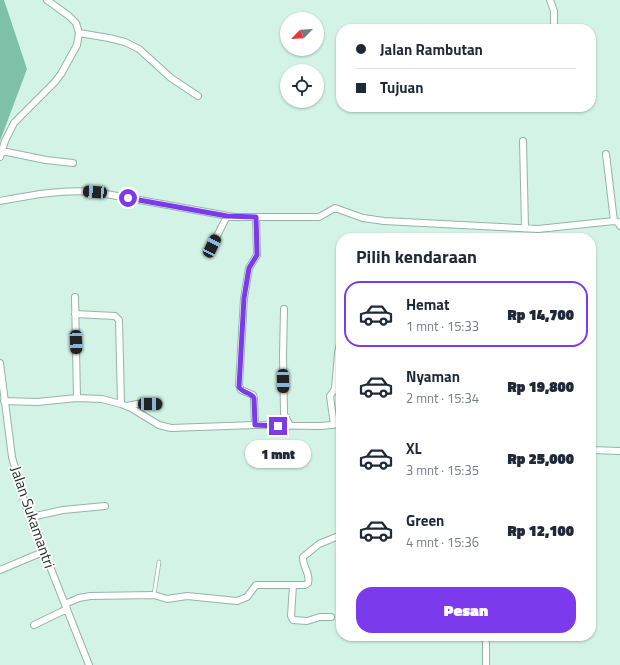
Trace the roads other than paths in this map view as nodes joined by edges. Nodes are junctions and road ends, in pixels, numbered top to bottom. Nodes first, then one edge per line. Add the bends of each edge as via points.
1 (47, 0) edge
2 (550, 0) edge
3 (554, 24) edge
4 (79, 33) junction
5 (198, 96) dead end
6 (522, 141) dead end
7 (1, 154) edge
8 (606, 154) dead end
9 (73, 163) dead end
10 (0, 201) edge
11 (227, 216) junction
12 (256, 217) junction
13 (614, 221) junction
14 (620, 226) edge
15 (525, 228) junction
16 (212, 246) dead end
17 (75, 297) dead end
18 (284, 309) dead end
19 (75, 314) junction
20 (0, 363) edge
21 (336, 380) edge
22 (77, 398) junction
23 (4, 401) junction
24 (121, 404) junction
25 (159, 404) dead end
26 (127, 406) junction
27 (255, 425) junction
28 (290, 426) junction
29 (334, 426) joint
30 (596, 450) edge
31 (620, 451) edge
32 (105, 506) dead end
33 (31, 517) junction
34 (336, 537) edge
35 (43, 552) junction
36 (159, 562) dead end
37 (0, 570) edge
38 (292, 585) junction
39 (154, 595) junction
40 (66, 607) junction
41 (331, 617) dead end
42 (34, 625) dead end
43 (486, 641) edge
44 (89, 665) edge
45 (486, 665) edge

1 - 4 street via 73,19
2 - 3 street via 554,11
4 - 5 street via 125,42 139,49 171,78
4 - 7 street via 77,45 61,74 14,123
6 - 15 street
7 - 9 street
8 - 13 street
10 - 11 street via 45,193 80,191
11 - 12 street
11 - 16 street
12 - 15 street via 319,217 335,208 372,220
12 - 27 street via 257,255 249,268 244,298 239,385 241,390 252,394 254,398
13 - 14 street
13 - 15 street
17 - 19 street
18 - 28 street via 284,414
19 - 22 street
19 - 24 street via 118,318
20 - 23 street, Jalan Sukamantri
21 - 29 street via 335,389 330,396
22 - 23 street via 37,402
22 - 24 street via 102,399
23 - 33 street, Jalan Sukamantri via 12,457
24 - 26 street
25 - 26 street
26 - 27 street via 159,425 171,428
27 - 28 street
28 - 29 street
30 - 31 street
32 - 33 street via 63,510
33 - 35 street, Jalan Sukamantri
34 - 38 street via 319,544 305,556 303,562 309,582 305,585
35 - 37 street
35 - 40 street, Jalan Sukamantri
36 - 39 lane
38 - 39 street via 256,585 247,597 237,601 187,596 167,599
38 - 41 street via 290,616 293,620 307,621
39 - 40 street via 90,596 79,598
40 - 42 street
40 - 44 street, Jalan Sukamantri
43 - 45 street

